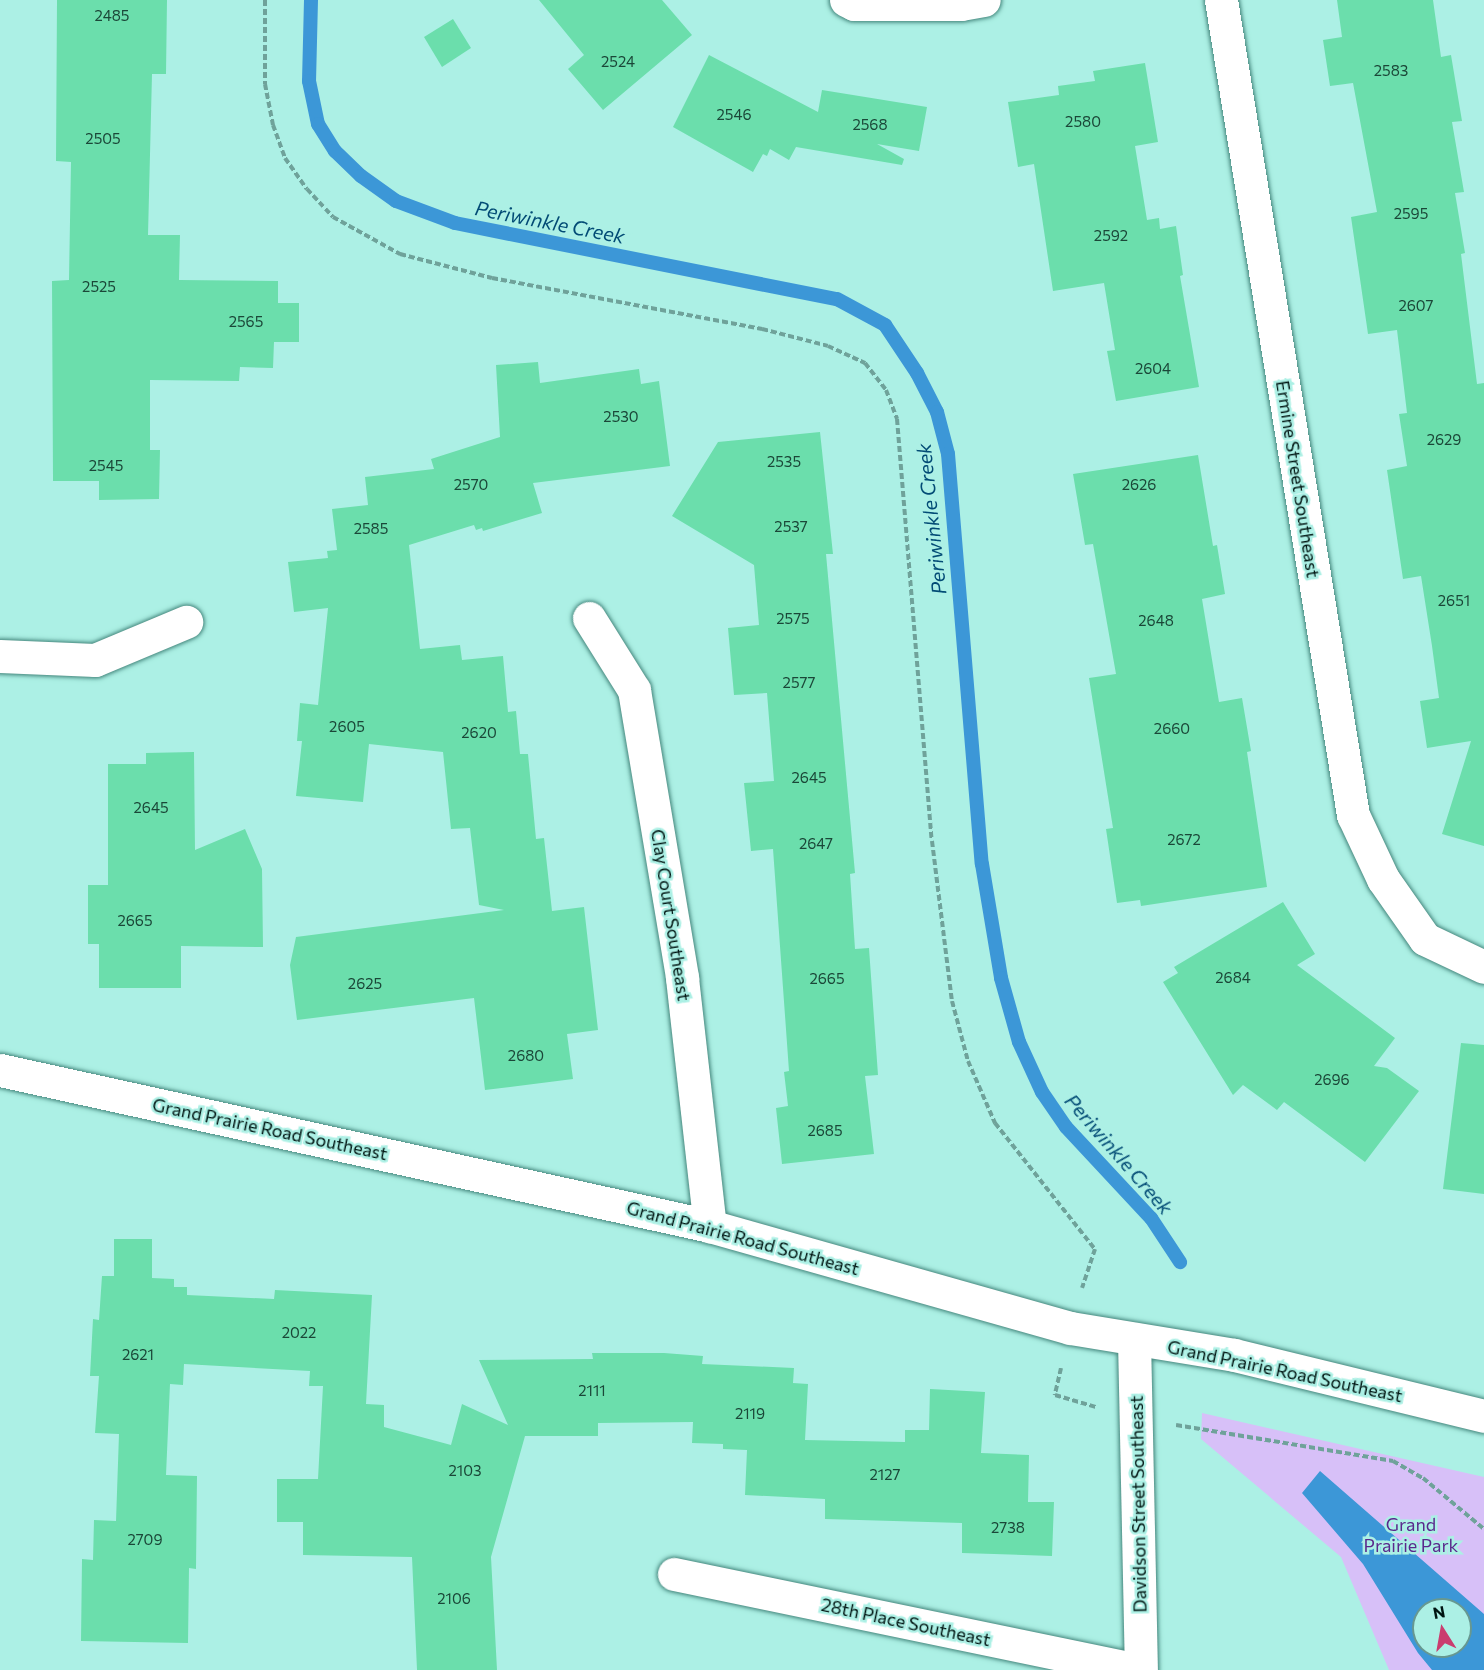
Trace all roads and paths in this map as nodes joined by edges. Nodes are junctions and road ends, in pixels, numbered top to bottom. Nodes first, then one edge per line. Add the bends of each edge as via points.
1 (265, 0) edge
2 (846, 0) edge
3 (984, 0) edge
4 (1221, 0) edge
5 (589, 618) dead end
6 (186, 622) dead end
7 (0, 656) edge
8 (1484, 967) edge
9 (0, 1070) edge
10 (710, 1226) junction
11 (1070, 1328) junction
12 (1134, 1339) junction
13 (1484, 1416) edge
14 (1136, 1418) junction
15 (1484, 1529) edge
16 (674, 1574) dead end
17 (1139, 1670) edge

1 - 11 path via 265,84 273,125 285,159 333,218 399,254 492,278 762,329 828,346 866,363 886,390 897,419 932,842 952,1001 968,1061 995,1123 1095,1248
2 - 3 street via 854,4 961,4
4 - 8 street, Ermine Street Southeast via 1353,815 1383,879 1425,939
5 - 10 street, Clay Court Southeast via 634,690 682,978
6 - 7 street via 95,660
9 - 10 street, Grand Prairie Road Southeast
10 - 11 street, Grand Prairie Road Southeast
11 - 12 street, Grand Prairie Road Southeast
11 - 14 path via 1055,1395
12 - 13 street, Grand Prairie Road Southeast via 1234,1355
12 - 14 street, Davidson Street Southeast
14 - 15 path via 1393,1461 1422,1478
14 - 17 street, Davidson Street Southeast
16 - 17 street, 28th Place Southeast

